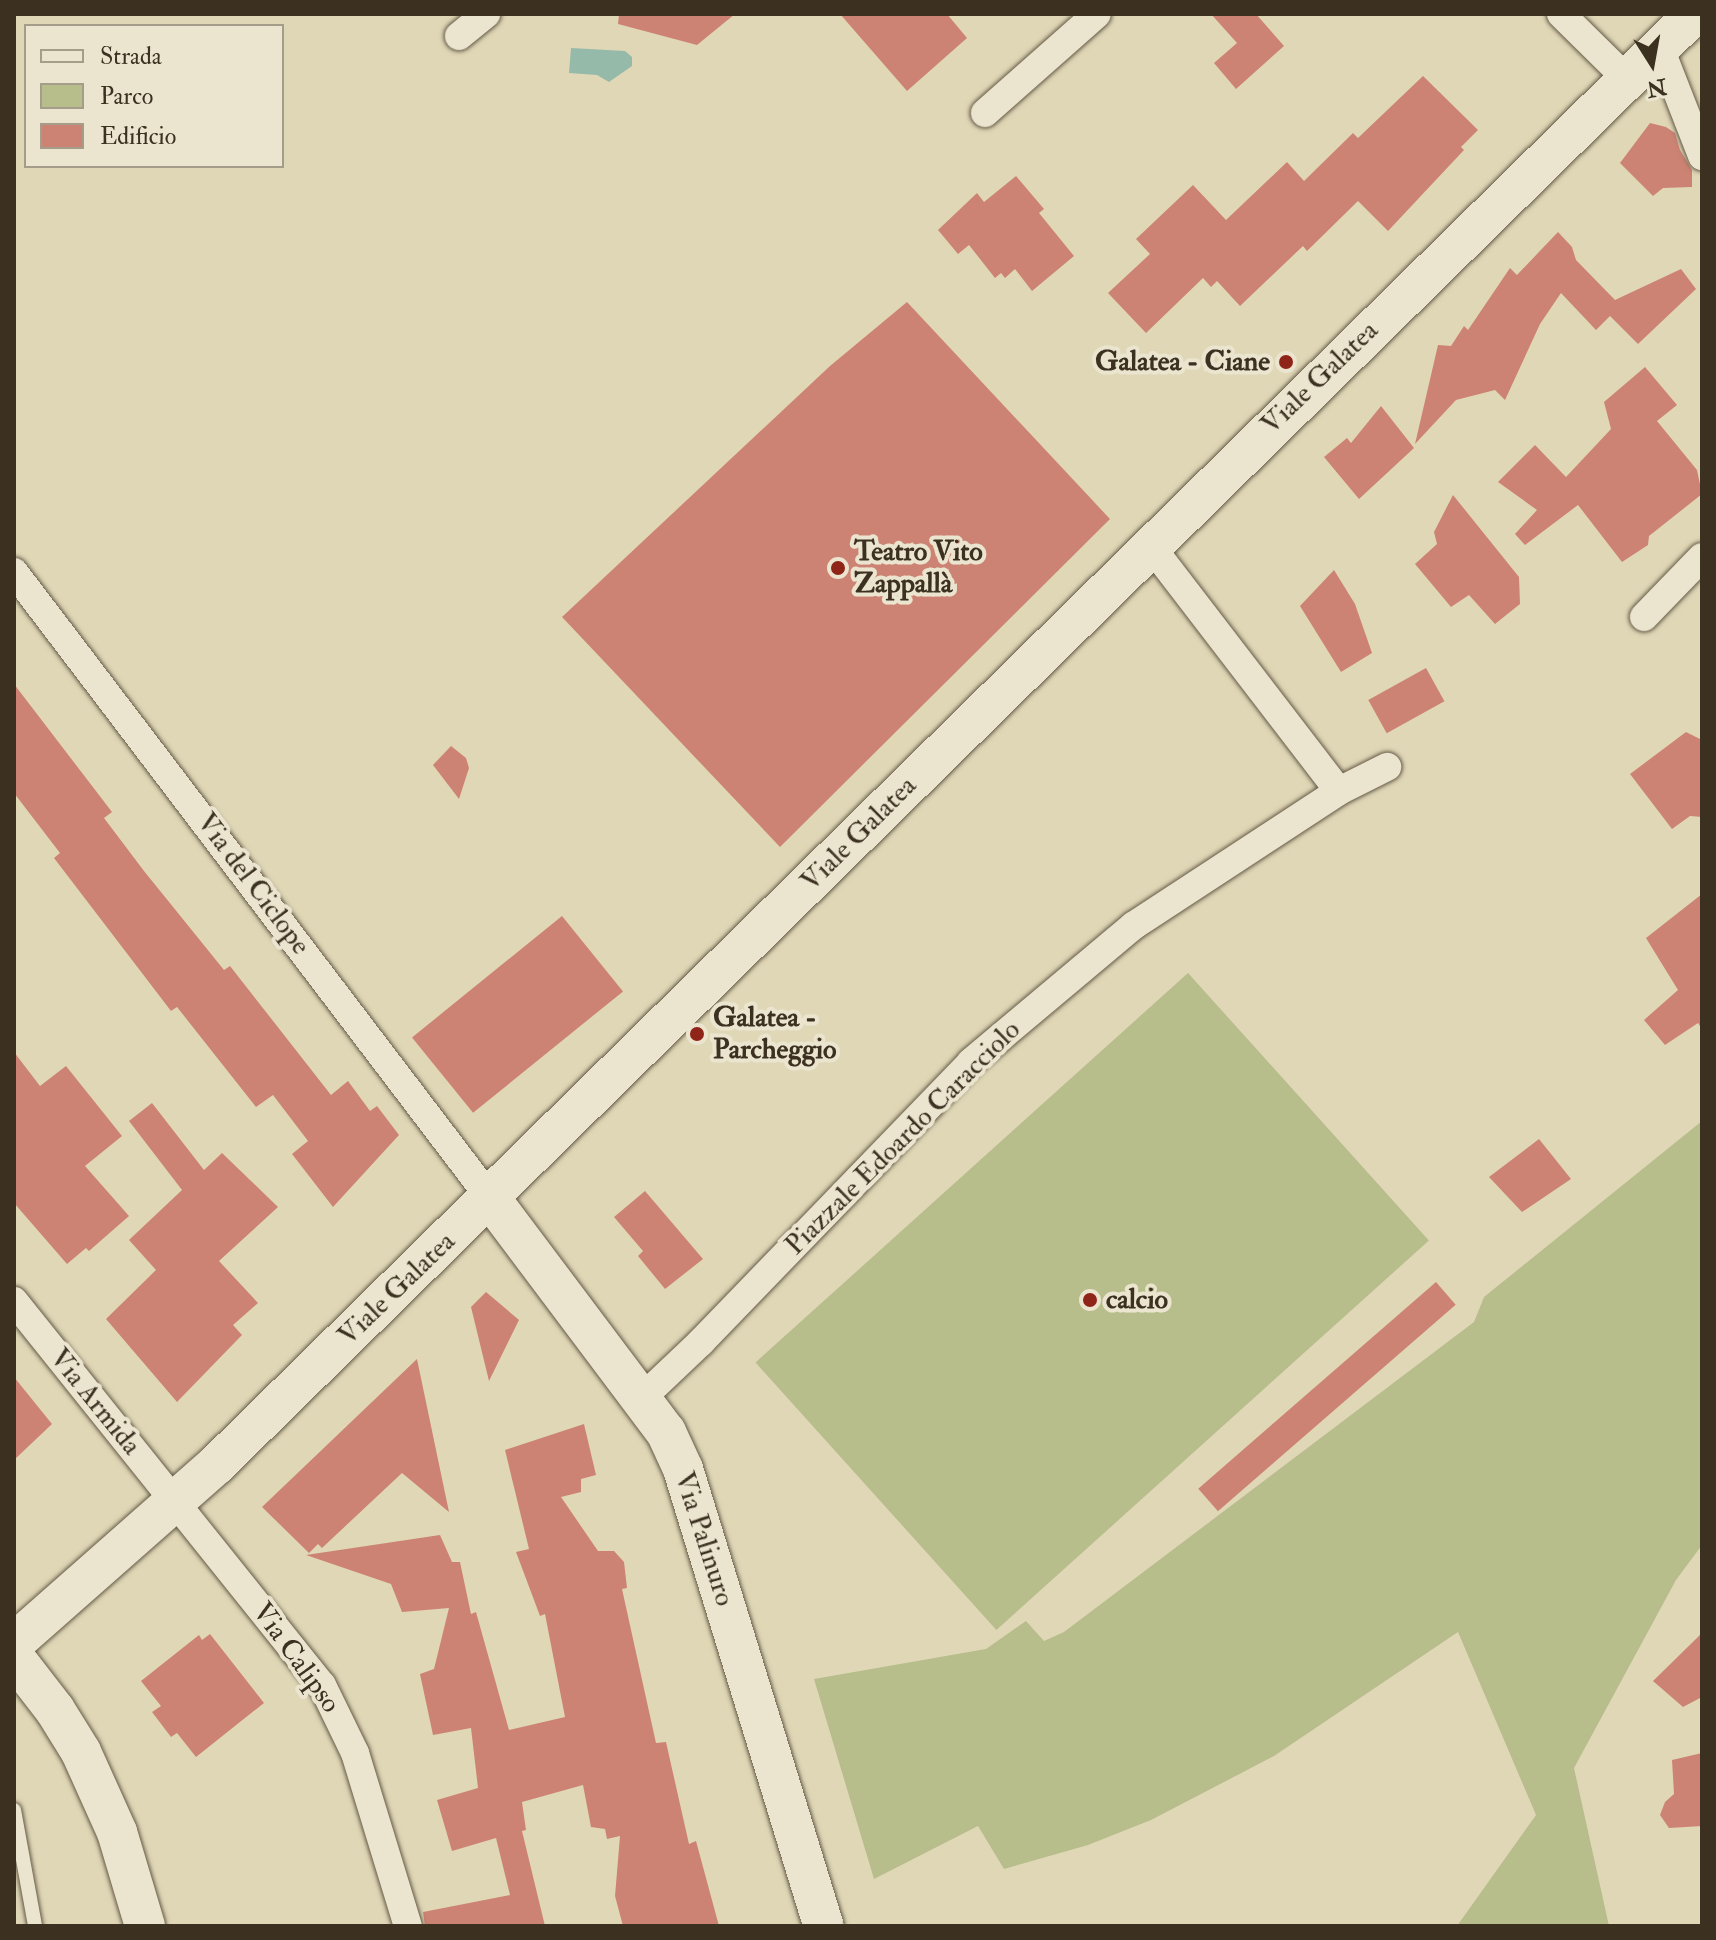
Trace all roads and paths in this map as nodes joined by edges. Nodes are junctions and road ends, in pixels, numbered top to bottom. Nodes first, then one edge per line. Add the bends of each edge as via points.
1 (486, 14) edge
2 (1097, 14) edge
3 (1561, 14) edge
4 (1694, 14) edge
5 (459, 36) dead end
6 (1660, 48) junction
7 (1627, 79) junction
8 (985, 113) dead end
9 (1702, 156) edge
10 (1150, 545) junction
11 (1702, 557) edge
12 (14, 572) edge
13 (1644, 617) dead end
14 (1387, 767) dead end
15 (1339, 791) junction
16 (490, 1198) junction
17 (14, 1301) edge
18 (643, 1397) junction
19 (176, 1503) junction
20 (18, 1667) edge
21 (14, 1810) edge
22 (35, 1926) edge
23 (145, 1926) edge
24 (408, 1926) edge
25 (824, 1926) edge

1 - 5 street
2 - 8 street
3 - 7 street
4 - 6 main road, Viale Galatea
6 - 7 main road, Viale Galatea
6 - 9 street
7 - 10 main road, Viale Galatea
10 - 15 street
10 - 16 main road, Viale Galatea
11 - 13 street
12 - 16 street, Via del Ciclope
14 - 15 street, Piazzale Edoardo Caracciolo
15 - 18 street, Piazzale Edoardo Caracciolo via 1133,926 971,1062
16 - 18 main road, Via Palinuro
16 - 19 main road, Viale Galatea
17 - 19 street, Via Armida
18 - 25 main road, Via Palinuro via 683,1469
19 - 20 main road, Viale Galatea
19 - 24 street, Via Calipso via 303,1660 340,1717
20 - 23 main road via 81,1752 129,1864
21 - 22 lane

